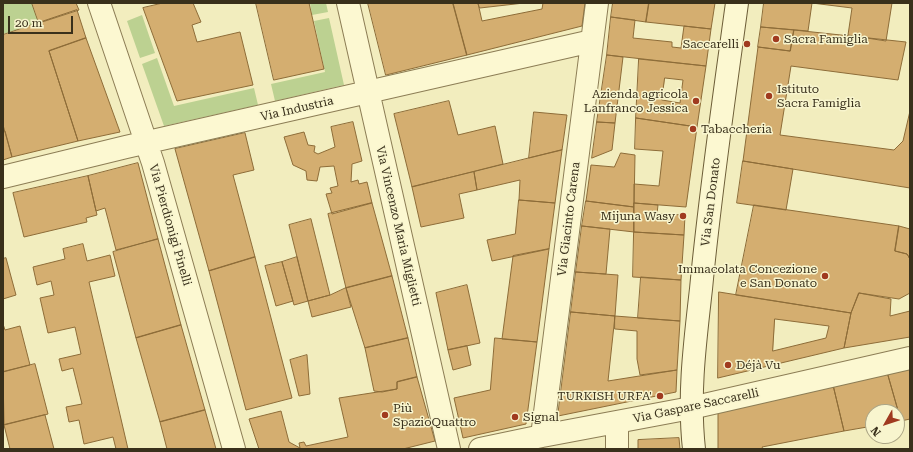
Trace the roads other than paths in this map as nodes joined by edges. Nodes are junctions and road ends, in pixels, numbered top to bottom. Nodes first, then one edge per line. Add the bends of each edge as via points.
1 (99, 3) edge
2 (348, 3) edge
3 (597, 3) edge
4 (737, 3) edge
5 (592, 41) junction
6 (368, 94) junction
7 (146, 143) junction
8 (3, 177) edge
9 (910, 358) edge
10 (690, 408) junction
11 (617, 422) junction
12 (542, 436) junction
13 (234, 449) edge
14 (449, 449) edge
15 (480, 449) edge
16 (617, 449) edge
17 (694, 449) edge

1 - 7 street, Via Pierdionigi Pinelli
2 - 6 street, Via Vincenzo Maria Miglietti
3 - 5 street, Via Giacinto Carena
4 - 10 street, Via San Donato via 707,226
5 - 6 street, Via Industria
5 - 12 street, Via Giacinto Carena
6 - 7 street, Via Industria
6 - 14 street, Via Vincenzo Maria Miglietti
7 - 8 street, Via Industria
7 - 13 street, Via Pierdionigi Pinelli
9 - 10 street, Via Gaspare Saccarelli
10 - 11 street, Via Gaspare Saccarelli
10 - 17 street, Via San Donato
11 - 12 street, Via Gaspare Saccarelli
11 - 16 street
12 - 15 street, Via Gaspare Saccarelli

